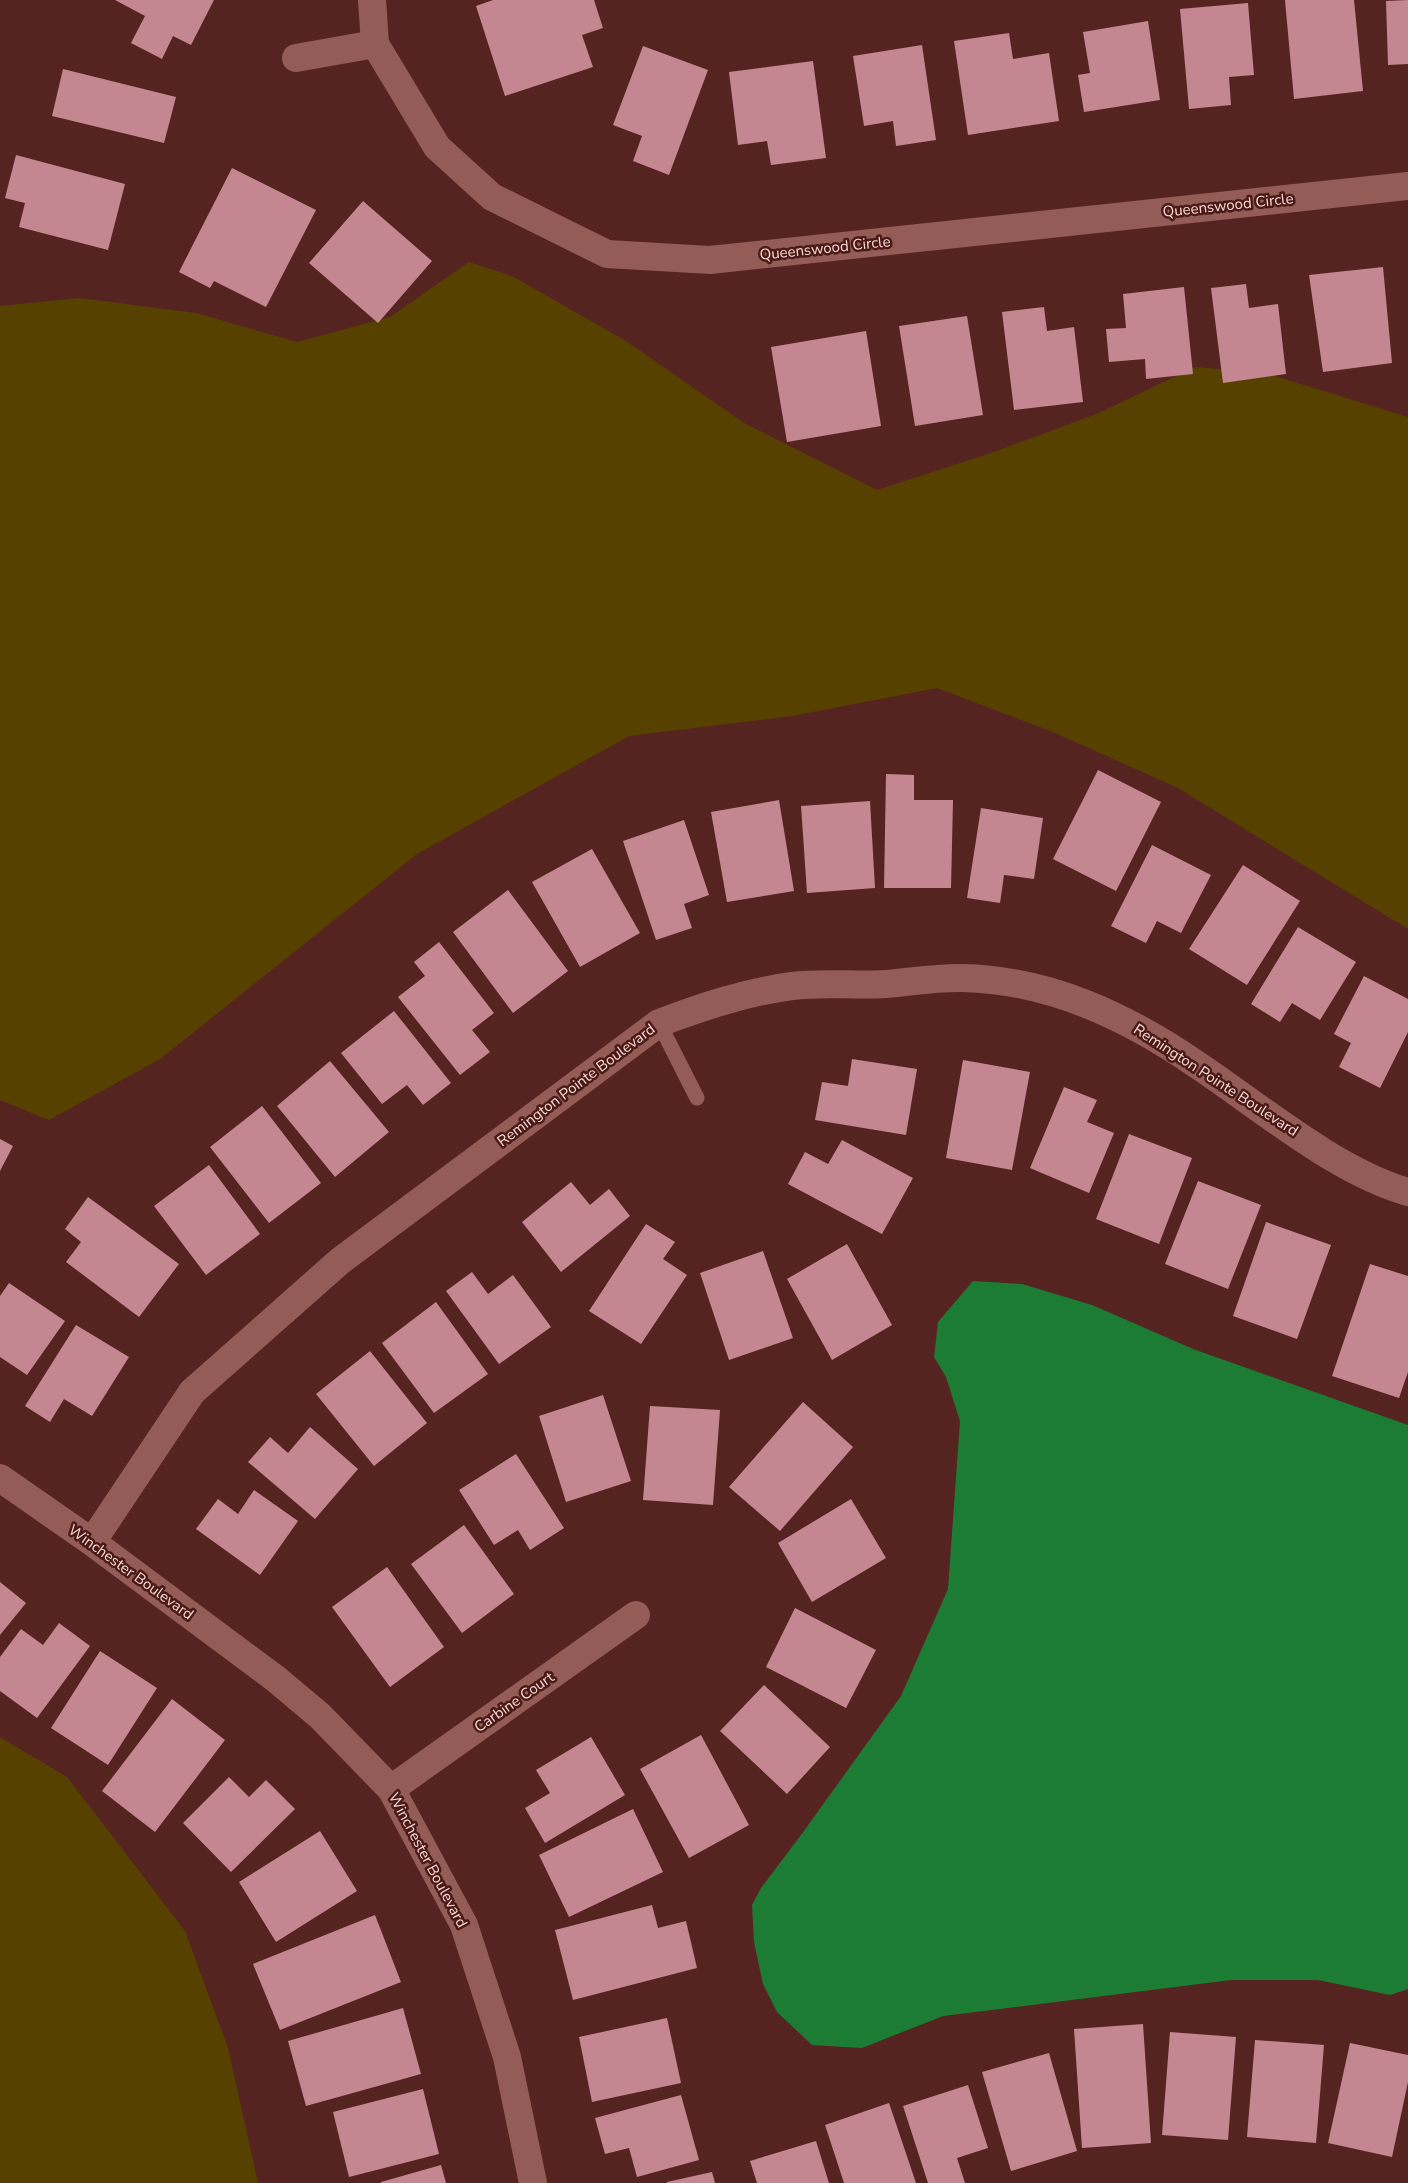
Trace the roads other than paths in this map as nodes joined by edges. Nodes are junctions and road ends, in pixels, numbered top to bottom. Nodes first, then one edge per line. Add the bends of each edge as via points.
1 (372, 0) edge
2 (375, 44) junction
3 (296, 58) dead end
4 (1408, 186) edge
5 (659, 1023) junction
6 (697, 1098) dead end
7 (1408, 1192) edge
8 (0, 1478) edge
9 (92, 1542) junction
10 (636, 1616) dead end
11 (391, 1789) junction
12 (533, 2183) edge

1 - 2 street, Queenswood Circle
2 - 3 street
2 - 4 street, Queenswood Circle via 438,147 485,191 607,254 710,260
5 - 6 lane
5 - 7 street, Remington Pointe Boulevard via 718,1002 793,986 962,978 1031,986 1120,1017 1194,1062 1347,1166
5 - 9 street, Remington Pointe Boulevard via 340,1261 192,1392
8 - 9 street, Winchester Boulevard
9 - 11 street, Winchester Boulevard via 276,1679 320,1716
10 - 11 street, Carbine Court
11 - 12 street, Winchester Boulevard via 464,1925 507,2058

